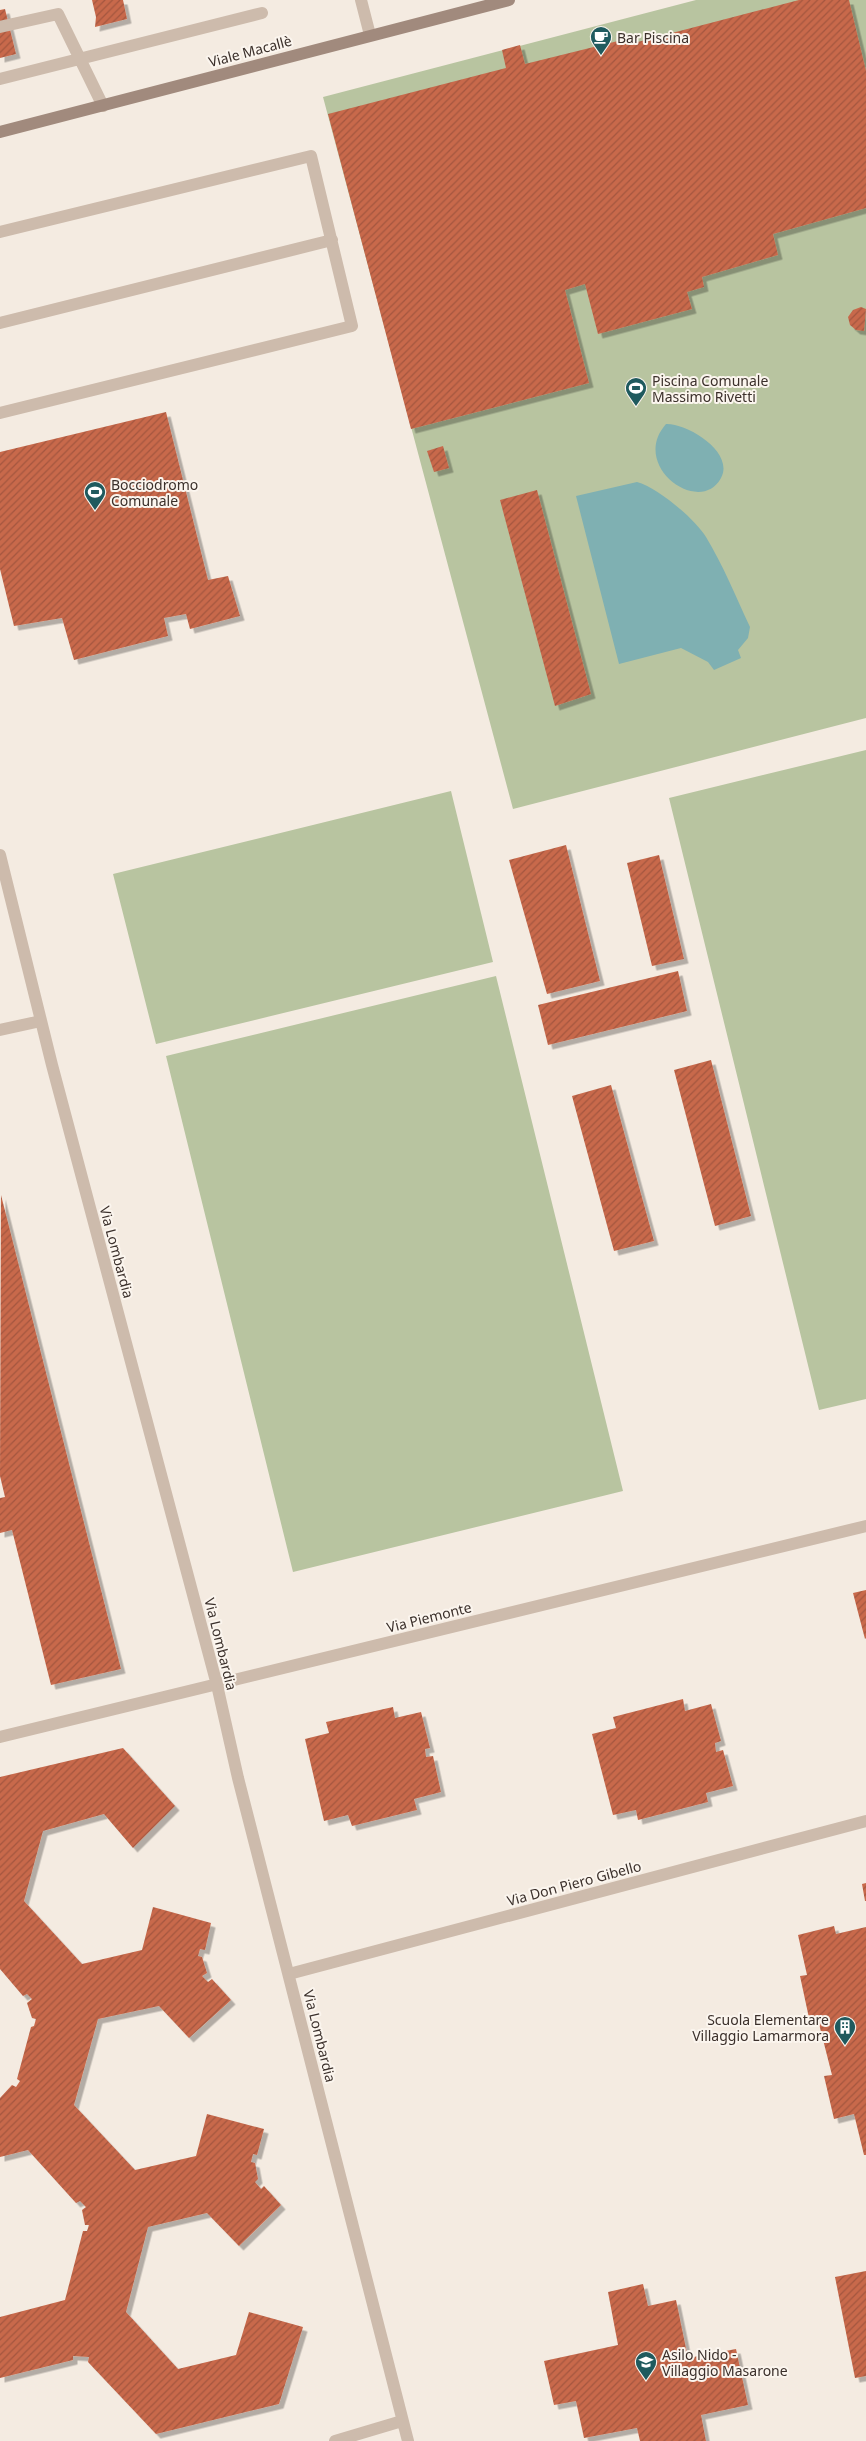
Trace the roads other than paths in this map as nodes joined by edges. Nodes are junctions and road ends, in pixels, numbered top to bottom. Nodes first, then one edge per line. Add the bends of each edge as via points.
1 (361, 0) edge
2 (509, 0) edge
3 (262, 13) dead end
4 (0, 28) edge
5 (370, 35) junction
6 (80, 59) junction
7 (0, 79) edge
8 (103, 106) junction
9 (0, 132) edge
10 (0, 232) edge
11 (332, 240) junction
12 (0, 323) edge
13 (0, 413) edge
14 (0, 855) edge
15 (40, 1021) junction
16 (0, 1030) edge
17 (866, 1526) edge
18 (217, 1685) junction
19 (0, 1737) edge
20 (866, 1821) edge
21 (289, 1974) junction
22 (402, 2421) junction
23 (335, 2441) edge
24 (408, 2441) edge

1 - 5 street
2 - 5 street, Viale Macallè
3 - 6 street
4 - 6 street via 58,14
5 - 8 street, Viale Macallè
6 - 7 street
6 - 8 street
8 - 9 street, Viale Macallè
10 - 11 street via 311,156
11 - 12 street
11 - 13 street via 352,326
14 - 15 street, Via Lombardia
15 - 16 street
15 - 18 street, Via Lombardia
17 - 18 street, Via Piemonte
18 - 19 street, Via Piemonte
18 - 21 street, Via Lombardia
20 - 21 street, Via Don Piero Gibello
21 - 22 street, Via Lombardia
22 - 23 street
22 - 24 street, Via Lombardia

